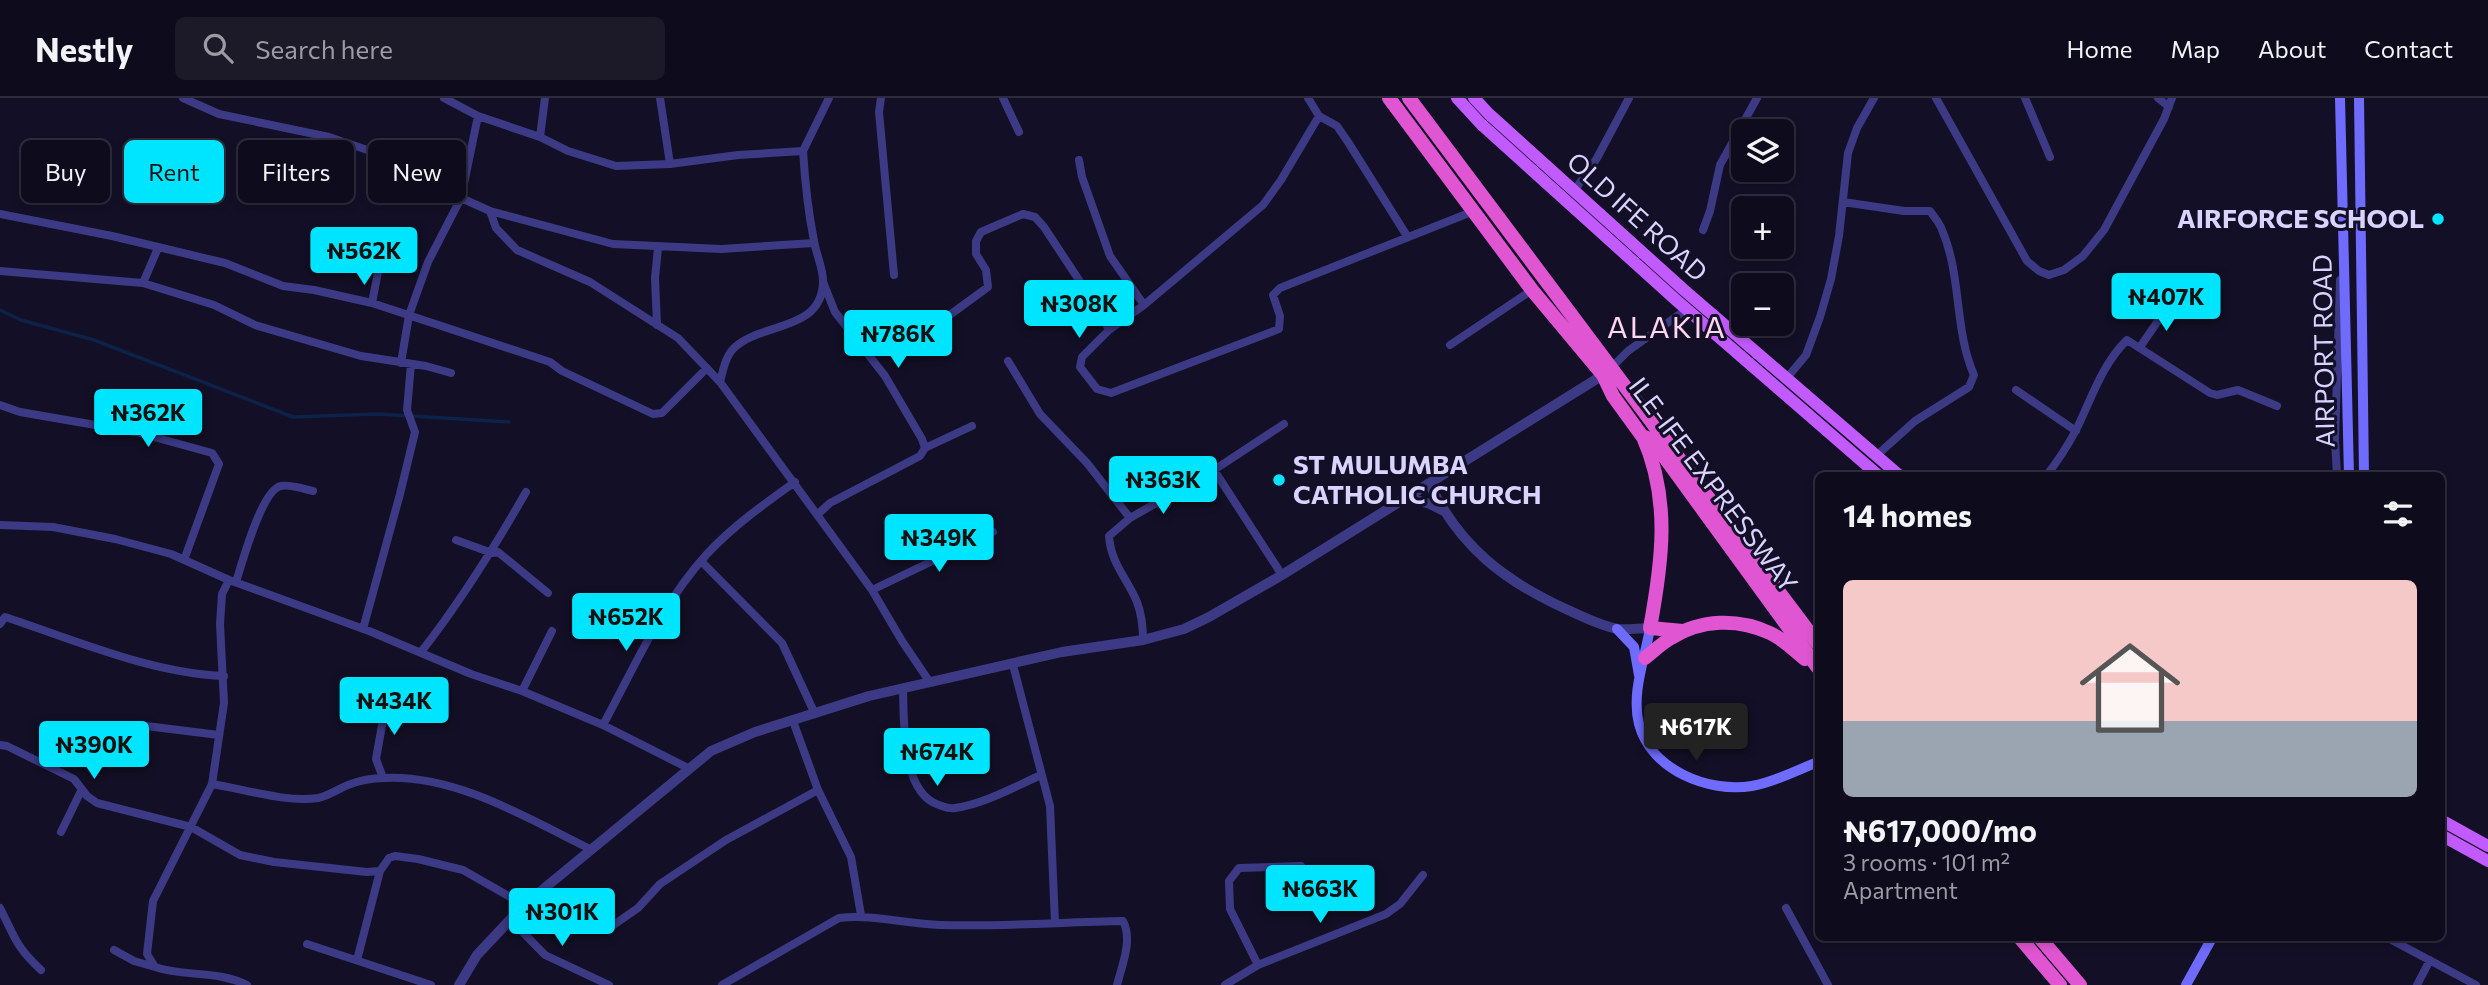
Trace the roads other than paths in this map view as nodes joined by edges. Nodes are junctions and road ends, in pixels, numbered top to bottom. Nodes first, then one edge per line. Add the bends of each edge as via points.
1 (183, 98) edge
2 (444, 98) edge
3 (545, 98) edge
4 (660, 98) edge
5 (881, 98) edge
6 (1003, 98) edge
7 (1308, 98) edge
8 (1389, 98) edge
9 (1409, 98) edge
10 (1457, 98) edge
11 (1474, 98) edge
12 (1629, 98) edge
13 (1756, 98) edge
14 (1874, 98) edge
15 (1936, 98) edge
16 (2025, 98) edge
17 (2158, 98) edge
18 (2340, 98) edge
19 (2359, 98) edge
20 (825, 100) edge
21 (2170, 102) edge
22 (478, 116) junction
23 (1319, 116) junction
24 (2340, 131) junction
25 (1019, 132) dead end
26 (540, 137) junction
27 (368, 149) edge
28 (803, 151) junction
29 (2050, 157) dead end
30 (1079, 160) dead end
31 (670, 164) junction
32 (466, 169) edge
33 (1574, 191) junction
34 (466, 200) edge
35 (1843, 202) junction
36 (458, 203) edge
37 (490, 211) junction
38 (1474, 211) junction
39 (0, 214) edge
40 (1703, 230) dead end
41 (1407, 236) junction
42 (814, 243) junction
43 (158, 248) junction
44 (658, 248) junction
45 (382, 251) dead end
46 (0, 271) edge
47 (894, 275) dead end
48 (1665, 280) junction
49 (823, 282) junction
50 (143, 283) junction
51 (1532, 290) junction
52 (2345, 292) junction
53 (2360, 292) junction
54 (372, 303) junction
55 (1144, 305) junction
56 (2169, 305) dead end
57 (817, 306) junction
58 (1687, 309) junction
59 (835, 312) junction
60 (409, 315) junction
61 (657, 325) junction
62 (936, 325) dead end
63 (1109, 330) junction
64 (1450, 345) dead end
65 (2140, 347) junction
66 (1008, 361) dead end
67 (401, 363) junction
68 (411, 364) junction
69 (707, 368) junction
70 (1607, 371) junction
71 (451, 373) dead end
72 (1786, 379) junction
73 (720, 382) junction
74 (2016, 390) dead end
75 (0, 405) edge
76 (2277, 406) dead end
77 (1284, 424) dead end
78 (972, 426) dead end
79 (2076, 431) junction
80 (1642, 436) junction
81 (925, 448) junction
82 (1876, 456) junction
83 (1214, 470) junction
84 (1874, 472) edge
85 (1895, 472) edge
86 (2049, 472) edge
87 (2337, 472) edge
88 (2349, 472) edge
89 (2364, 472) edge
90 (795, 482) junction
91 (1429, 483) junction
92 (313, 491) dead end
93 (526, 492) dead end
94 (1406, 497) junction
95 (1442, 510) junction
96 (818, 514) junction
97 (1130, 518) junction
98 (0, 525) edge
99 (993, 532) dead end
100 (456, 540) dead end
101 (492, 553) junction
102 (184, 560) junction
103 (701, 561) junction
104 (1762, 568) junction
105 (1282, 575) junction
106 (232, 581) junction
107 (872, 590) junction
108 (548, 593) dead end
109 (0, 624) edge
110 (1815, 625) edge
111 (1650, 628) junction
112 (363, 629) junction
113 (1617, 629) junction
114 (552, 631) dead end
115 (1683, 631) junction
116 (1143, 640) junction
117 (1815, 640) edge
118 (421, 652) junction
119 (1645, 658) junction
120 (1013, 665) junction
121 (1815, 667) edge
122 (1815, 668) edge
123 (223, 676) junction
124 (1640, 677) junction
125 (929, 681) junction
126 (903, 688) junction
127 (522, 691) junction
128 (387, 697) dead end
129 (815, 714) junction
130 (793, 721) junction
131 (603, 725) junction
132 (138, 726) dead end
133 (219, 735) junction
134 (0, 745) edge
135 (1815, 763) edge
136 (688, 768) junction
137 (1041, 775) junction
138 (383, 778) junction
139 (212, 784) junction
140 (82, 789) junction
141 (818, 790) junction
142 (2445, 822) edge
143 (191, 827) junction
144 (61, 832) dead end
145 (2445, 837) edge
146 (2488, 846) edge
147 (590, 849) junction
148 (2488, 862) edge
149 (1301, 866) dead end
150 (380, 871) junction
151 (1423, 875) dead end
152 (524, 905) junction
153 (0, 908) edge
154 (1786, 908) dead end
155 (861, 915) junction
156 (510, 919) junction
157 (1055, 923) junction
158 (612, 926) dead end
159 (2023, 941) edge
160 (2043, 941) edge
161 (2210, 941) edge
162 (2394, 941) edge
163 (307, 944) dead end
164 (114, 950) dead end
165 (357, 960) junction
166 (2430, 960) junction
167 (1258, 965) junction
168 (155, 967) junction
169 (41, 970) dead end
170 (247, 985) edge
171 (431, 985) edge
172 (459, 985) edge
173 (609, 985) edge
174 (722, 985) edge
175 (1117, 985) edge
176 (1225, 985) edge
177 (1828, 985) edge
178 (2060, 985) edge
179 (2080, 985) edge
180 (2186, 985) edge
181 (2417, 985) edge
182 (2476, 985) edge

1 - 27 street via 219,114 329,136
2 - 22 street
3 - 26 street
4 - 31 street
5 - 47 street
6 - 25 street
7 - 23 street
8 - 38 highway, ILE-IFE EXPRESSWAY
9 - 70 highway, ILE-IFE EXPRESSWAY
10 - 48 main road, OLD IFE ROAD via 1481,124
11 - 33 main road, OLD IFE ROAD
12 - 33 street
13 - 40 street via 1720,164
14 - 35 street via 1848,153
15 - 21 street via 2026,261 2049,275 2083,256 2104,230
16 - 29 street
17 - 21 street
18 - 24 main road, AIRPORT ROAD
19 - 53 main road, AIRPORT ROAD
20 - 28 street
22 - 26 street
22 - 32 street
23 - 41 street via 1337,126
23 - 55 street via 1263,205
24 - 52 main road, AIRPORT ROAD
24 - 87 street
26 - 31 street via 615,166
28 - 31 street
28 - 42 street
30 - 55 street via 1110,256
33 - 48 main road, OLD IFE ROAD
34 - 37 street
35 - 72 street via 1820,317 1805,355
35 - 82 street via 1930,211 1942,229 1974,375 1969,387 1915,421
36 - 60 street via 428,262
37 - 44 street via 613,244
37 - 61 street via 496,228 517,250 590,282
38 - 41 street
38 - 51 highway, ILE-IFE EXPRESSWAY
39 - 43 street
41 - 63 street via 1280,288 1273,295 1279,329 1111,393 1097,389 1080,367 1083,357
42 - 44 street
42 - 49 street
43 - 50 street
43 - 54 street via 225,263 283,286
44 - 61 street
45 - 54 street
46 - 50 street
48 - 58 main road, OLD IFE ROAD
48 - 72 main road, OLD IFE ROAD
49 - 57 street
49 - 59 street
50 - 67 street via 214,305 255,325
51 - 64 street
51 - 70 highway, ILE-IFE EXPRESSWAY
52 - 53 main road
52 - 88 main road, AIRPORT ROAD
53 - 89 main road, AIRPORT ROAD
54 - 60 street
55 - 63 street
56 - 65 street
57 - 59 street
57 - 73 street via 797,322 734,348
58 - 70 street
58 - 84 main road, OLD IFE ROAD
59 - 81 street via 885,376
60 - 67 street
60 - 69 street via 550,362 653,414 662,413
61 - 69 street via 678,338
62 - 63 street via 988,287 986,270 976,254 981,232 1023,215 1035,217 1044,227
65 - 76 street via 2210,393 2238,390
65 - 79 street via 2127,340 2121,346
66 - 97 street via 1040,414
67 - 68 street
68 - 71 street
68 - 112 street via 407,410 415,432
69 - 73 street
70 - 80 highway, ILE-IFE EXPRESSWAY via 1613,396
70 - 91 street
70 - 104 highway, ILE-IFE EXPRESSWAY
72 - 82 main road, OLD IFE ROAD
73 - 90 street
74 - 79 street
75 - 102 street via 136,432 212,453 219,464 217,473
77 - 83 street
78 - 81 street
79 - 86 street
80 - 111 highway via 1657,477 1663,520 1661,568
80 - 121 highway, ILE-IFE EXPRESSWAY via 1653,440
81 - 96 street via 920,456 830,503
82 - 85 main road, OLD IFE ROAD
83 - 97 street
83 - 105 street
90 - 96 street
90 - 103 street via 743,519
91 - 94 street
91 - 95 street
92 - 106 street via 282,485 271,491
93 - 101 street
94 - 95 street
94 - 105 street
95 - 113 street via 1498,572 1533,594
96 - 107 street
97 - 116 street via 1109,536 1110,552 1136,601
98 - 102 street via 53,527 115,539
99 - 107 street
100 - 101 street
101 - 108 street via 498,552
101 - 118 street
102 - 106 street
103 - 129 street via 782,643
103 - 131 street via 675,595
104 - 110 highway
104 - 117 highway, ILE-IFE EXPRESSWAY
105 - 116 street via 1184,629
106 - 112 street
106 - 123 street via 222,594
107 - 125 street
109 - 123 street via 5,617 149,664 192,675
111 - 113 street
111 - 115 highway
111 - 119 main road
112 - 118 street
113 - 124 main road via 1634,647
114 - 127 street
115 - 119 highway
115 - 122 highway via 1715,622 1751,626 1772,633
116 - 120 street via 1062,652
118 - 127 street
119 - 124 main road
120 - 125 street
120 - 137 street
123 - 133 street
124 - 135 main road via 1636,692 1639,725 1669,768 1725,787 1752,786
125 - 126 street
126 - 129 street
126 - 137 street via 905,748 918,791 933,803 952,809
127 - 131 street
128 - 138 street via 376,759
129 - 130 street
130 - 136 street via 711,751
130 - 141 street
131 - 136 street
132 - 133 street
133 - 139 street
134 - 140 street via 74,779
136 - 147 street
137 - 157 street via 1050,806
138 - 139 street via 350,784 319,798
138 - 147 street via 417,779 468,792
139 - 143 street
140 - 143 street via 97,803
140 - 144 street
141 - 155 street via 851,857
141 - 158 street via 726,840 660,884 638,908
142 - 146 main road
143 - 150 street via 240,855 333,870
143 - 168 street via 153,901 147,954
145 - 148 main road
147 - 152 street
149 - 167 street via 1239,868 1229,881 1230,909
150 - 152 street via 395,856 418,859 463,870
150 - 165 street
151 - 167 street via 1386,914
152 - 156 street
153 - 169 street via 23,953
154 - 177 street
155 - 157 street via 929,925
155 - 174 street via 839,918
156 - 172 street via 477,955
156 - 173 street via 545,955
157 - 175 street via 1123,921 1128,939
159 - 178 highway
160 - 179 highway
161 - 180 main road
162 - 166 street
163 - 165 street
164 - 168 street
165 - 171 street
166 - 181 street
166 - 182 street
167 - 176 street
168 - 170 street

